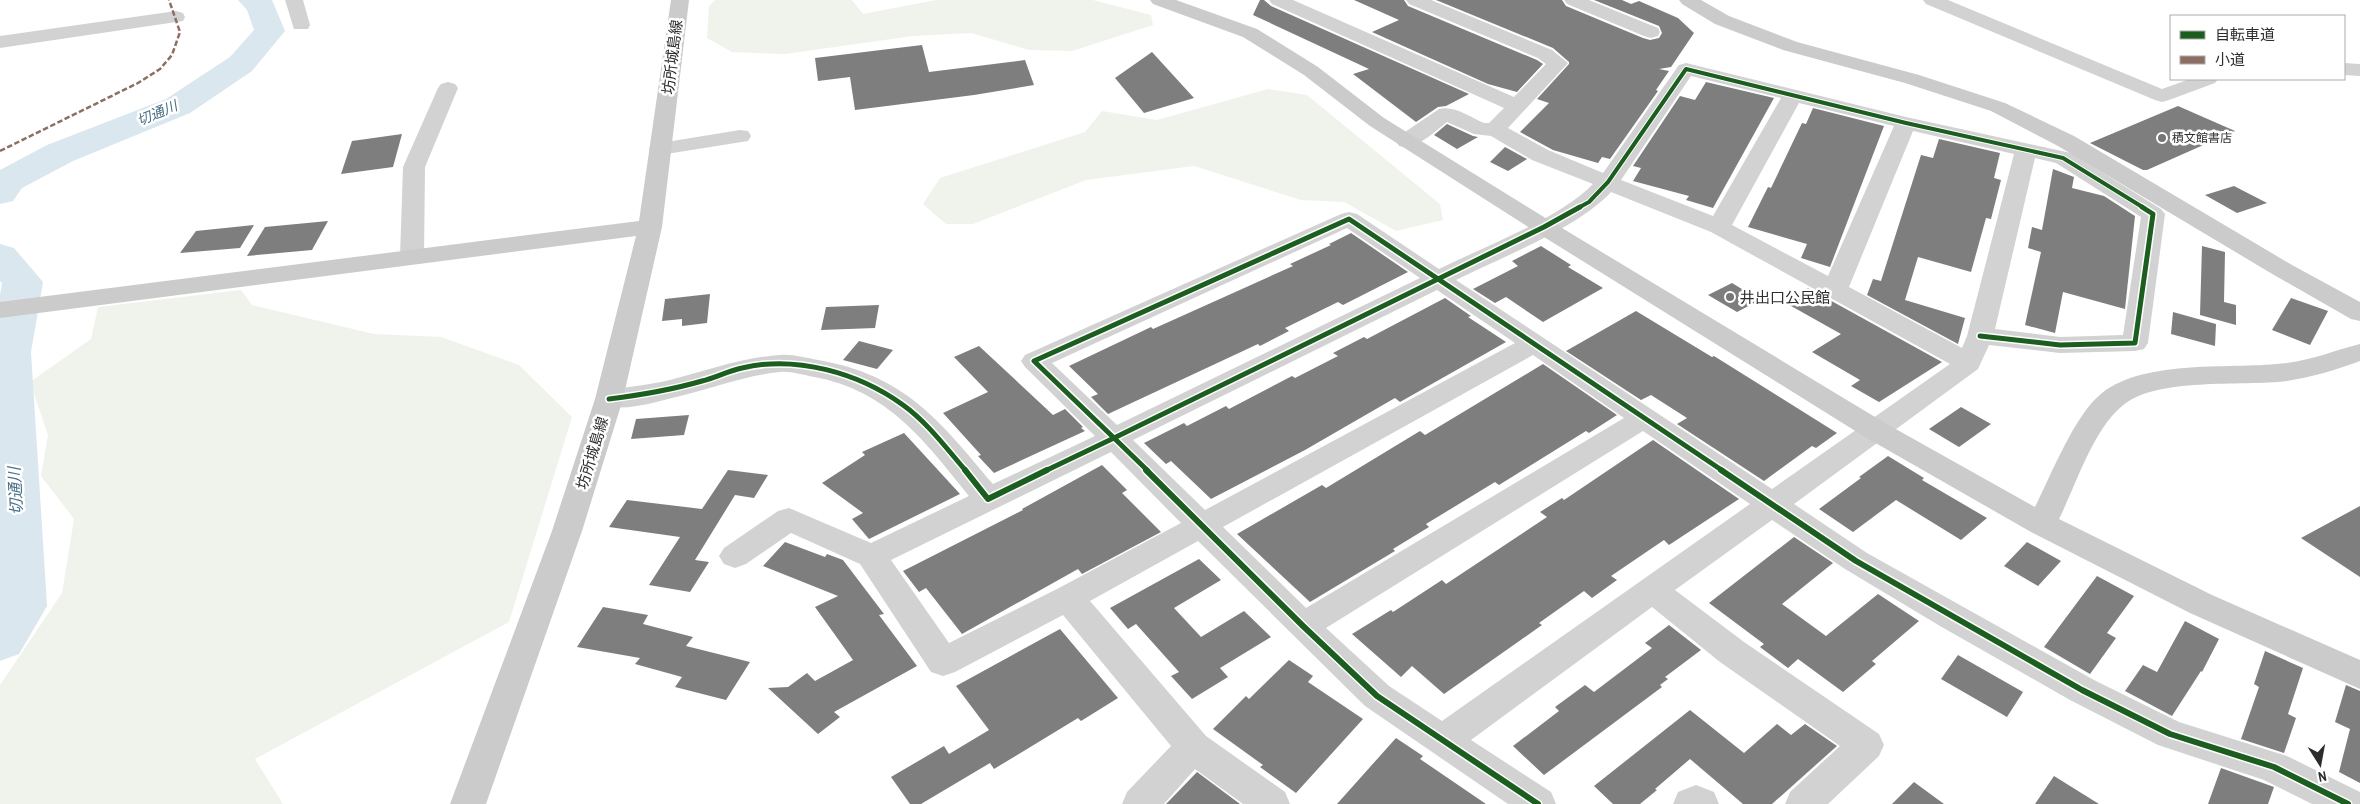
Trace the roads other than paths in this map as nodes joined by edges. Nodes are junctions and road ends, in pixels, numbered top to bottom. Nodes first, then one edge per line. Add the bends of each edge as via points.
1 (294, 0) edge
2 (680, 0) edge
3 (1159, 0) edge
4 (1278, 0) edge
5 (1415, 0) edge
6 (1573, 0) edge
7 (1688, 0) edge
8 (1932, 0) edge
9 (176, 17) dead end
10 (302, 25) dead end
11 (1650, 32) dead end
12 (0, 42) edge
13 (2345, 69) edge
14 (2360, 70) edge
15 (2205, 80) edge
16 (448, 88) dead end
17 (1793, 96) junction
18 (1518, 106) junction
19 (1906, 123) junction
20 (1495, 129) junction
21 (740, 136) dead end
22 (1407, 141) junction
23 (660, 149) junction
24 (2026, 150) junction
25 (1608, 182) junction
26 (650, 227) junction
27 (1544, 227) junction
28 (1719, 227) junction
29 (412, 257) junction
30 (1438, 277) junction
31 (1835, 290) junction
32 (0, 310) edge
33 (2360, 313) edge
34 (1980, 336) junction
35 (1536, 344) junction
36 (2360, 352) edge
37 (1969, 363) junction
38 (609, 399) junction
39 (1644, 418) junction
40 (1875, 430) junction
41 (1114, 438) junction
42 (988, 500) junction
43 (1772, 505) junction
44 (2042, 524) junction
45 (1202, 525) junction
46 (735, 556) dead end
47 (871, 556) junction
48 (1652, 590) junction
49 (1068, 598) junction
50 (1303, 626) junction
51 (2360, 675) edge
52 (1443, 740) junction
53 (1193, 747) junction
54 (468, 804) edge
55 (1140, 804) edge
56 (1272, 804) edge
57 (1538, 804) edge
58 (1691, 804) edge
59 (1701, 804) edge
60 (1803, 804) edge
61 (2348, 804) edge

1 - 10 street
2 - 23 street, 坊所城島線
3 - 22 street via 1250,33 1311,71
4 - 18 street
5 - 18 street via 1545,54 1558,63
6 - 11 street
7 - 33 street via 1722,20 1790,46 1912,79 1998,107 2066,141
8 - 15 street via 2162,96
9 - 12 street
13 - 14 street
16 - 29 street via 414,168
17 - 19 street
17 - 25 street via 1686,69
17 - 28 street
18 - 20 street
19 - 24 street
19 - 31 street
20 - 22 street via 1481,130 1446,113
20 - 25 street via 1540,155
21 - 23 street
22 - 27 street
23 - 26 street, 坊所城島線
24 - 34 street
24 - 34 street via 2063,158 2153,214 2135,343 2060,345
25 - 27 street via 1589,202
25 - 28 street
26 - 29 street
26 - 38 street, 坊所城島線
27 - 30 street
27 - 40 street
28 - 31 street
29 - 32 street
30 - 35 street
30 - 41 street
30 - 41 street via 1349,219 1034,361
31 - 37 street
34 - 37 street
35 - 39 street
35 - 45 street
36 - 44 street via 2286,372 2196,377 2145,384 2113,399 2093,421
37 - 40 street
38 - 42 street via 651,394 742,368 783,363 835,372 876,387 905,406 944,444
38 - 54 street, 坊所城島線 via 567,532
39 - 43 street
39 - 50 street
40 - 43 street
40 - 44 street
41 - 42 street
41 - 45 street
42 - 47 street
43 - 48 street
43 - 61 street via 1951,617 2082,690 2170,734 2274,767
44 - 51 street via 2201,604
45 - 49 street
45 - 50 street
46 - 47 street via 789,519
47 - 49 street via 943,662
48 - 52 street
48 - 60 street via 1732,652 1866,745
49 - 53 street
50 - 52 street via 1377,696
52 - 57 street
53 - 55 street
53 - 56 street
58 - 59 street via 1696,801

